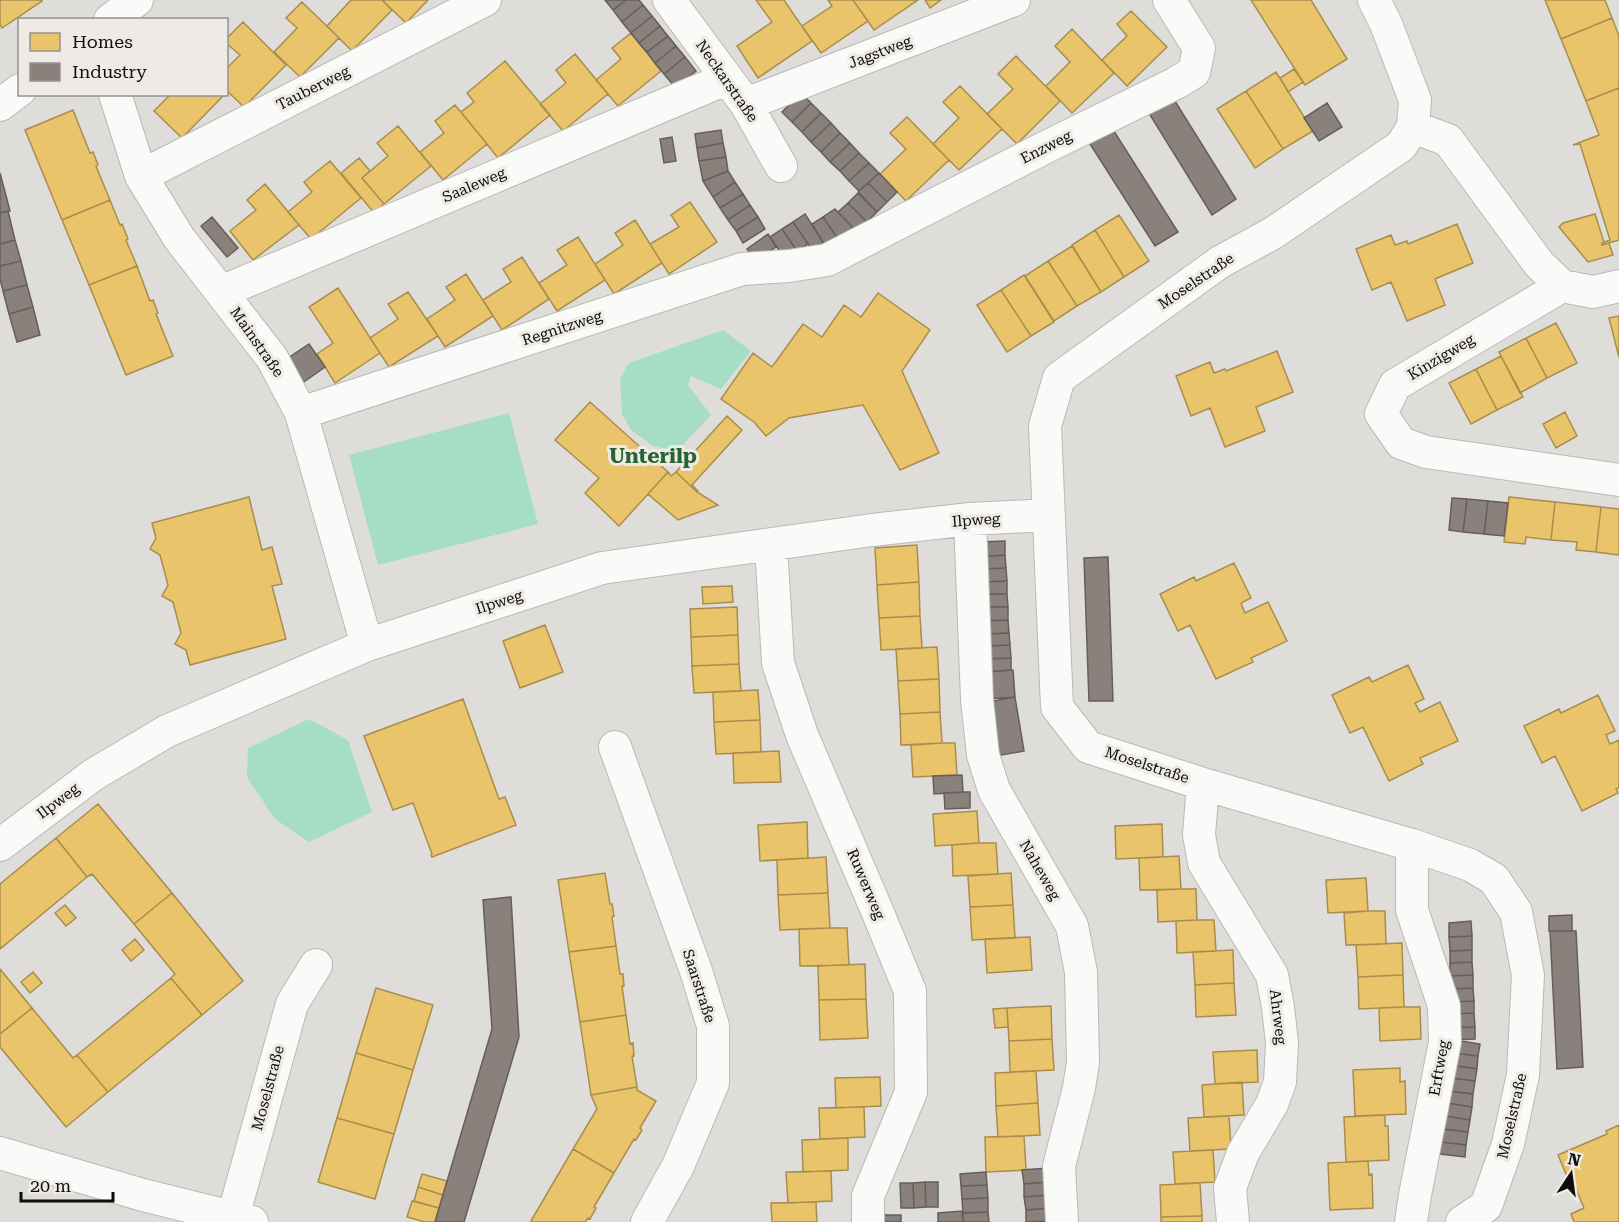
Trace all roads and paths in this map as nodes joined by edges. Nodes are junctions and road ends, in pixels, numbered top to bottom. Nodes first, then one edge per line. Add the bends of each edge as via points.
1 (137, 0) edge
2 (485, 0) edge
3 (669, 0) edge
4 (1014, 0) edge
5 (1169, 0) edge
6 (1374, 0) edge
7 (113, 18) edge
8 (726, 79) junction
9 (18, 92) edge
10 (116, 96) edge
11 (746, 104) junction
12 (0, 105) edge
13 (1413, 127) junction
14 (781, 166) dead end
15 (141, 176) junction
16 (827, 260) joint
17 (1562, 286) junction
18 (1619, 286) edge
19 (221, 292) junction
20 (301, 413) junction
21 (1619, 480) edge
22 (1049, 515) junction
23 (970, 519) junction
24 (771, 545) junction
25 (368, 645) junction
26 (615, 747) dead end
27 (1203, 783) junction
28 (0, 845) edge
29 (1412, 845) junction
30 (316, 965) dead end
31 (0, 1153) edge
32 (243, 1219) edge
33 (647, 1222) edge
34 (868, 1222) edge
35 (1062, 1222) edge
36 (1233, 1222) edge
37 (1412, 1222) edge
38 (1462, 1222) edge

1 - 7 street
2 - 15 street, Tauberweg
3 - 8 street, Neckarstraße
4 - 11 street, Jagstweg
5 - 16 street, Enzweg via 1199,48 1194,72
6 - 13 street via 1415,100
8 - 11 street, Neckarstraße
8 - 19 street, Saaleweg
9 - 12 street
10 - 15 street, Mainstraße
11 - 14 street, Neckarstraße
13 - 17 street via 1448,140 1539,264
13 - 22 street, Moselstraße via 1401,146 1274,233 1220,262 1059,378 1044,426
15 - 19 street, Mainstraße via 179,238
16 - 20 street, Regnitzweg via 742,269
17 - 18 street via 1593,292
17 - 21 street, Kinzigweg via 1395,385 1381,414 1401,443 1426,452
19 - 20 street, Mainstraße via 272,358
20 - 25 street, Mainstraße
22 - 23 street, Ilpweg
22 - 27 street, Moselstraße via 1057,707 1088,747
23 - 24 street, Ilpweg
23 - 35 street, Naheweg via 983,755 994,790 1072,926 1081,972 1083,1062 1059,1166
24 - 25 street, Ilpweg via 602,568
24 - 34 street, Ruwerweg via 778,663 802,735 910,991 911,1092 868,1196
25 - 28 street, Ilpweg via 167,730 93,775
26 - 33 street, Saarstraße via 713,1026 713,1083 678,1166
27 - 29 street, Moselstraße
27 - 36 street, Ahrweg via 1199,835 1204,863 1272,975 1282,1043 1280,1082 1272,1104 1243,1153 1230,1188
29 - 37 street, Erftweg via 1412,910 1444,1006 1445,1042
29 - 38 street, Moselstraße via 1470,865 1494,879 1516,912 1528,975 1523,1075 1508,1144 1486,1206
30 - 32 street, Moselstraße via 292,1004
31 - 32 street, Moselstraße via 143,1195

